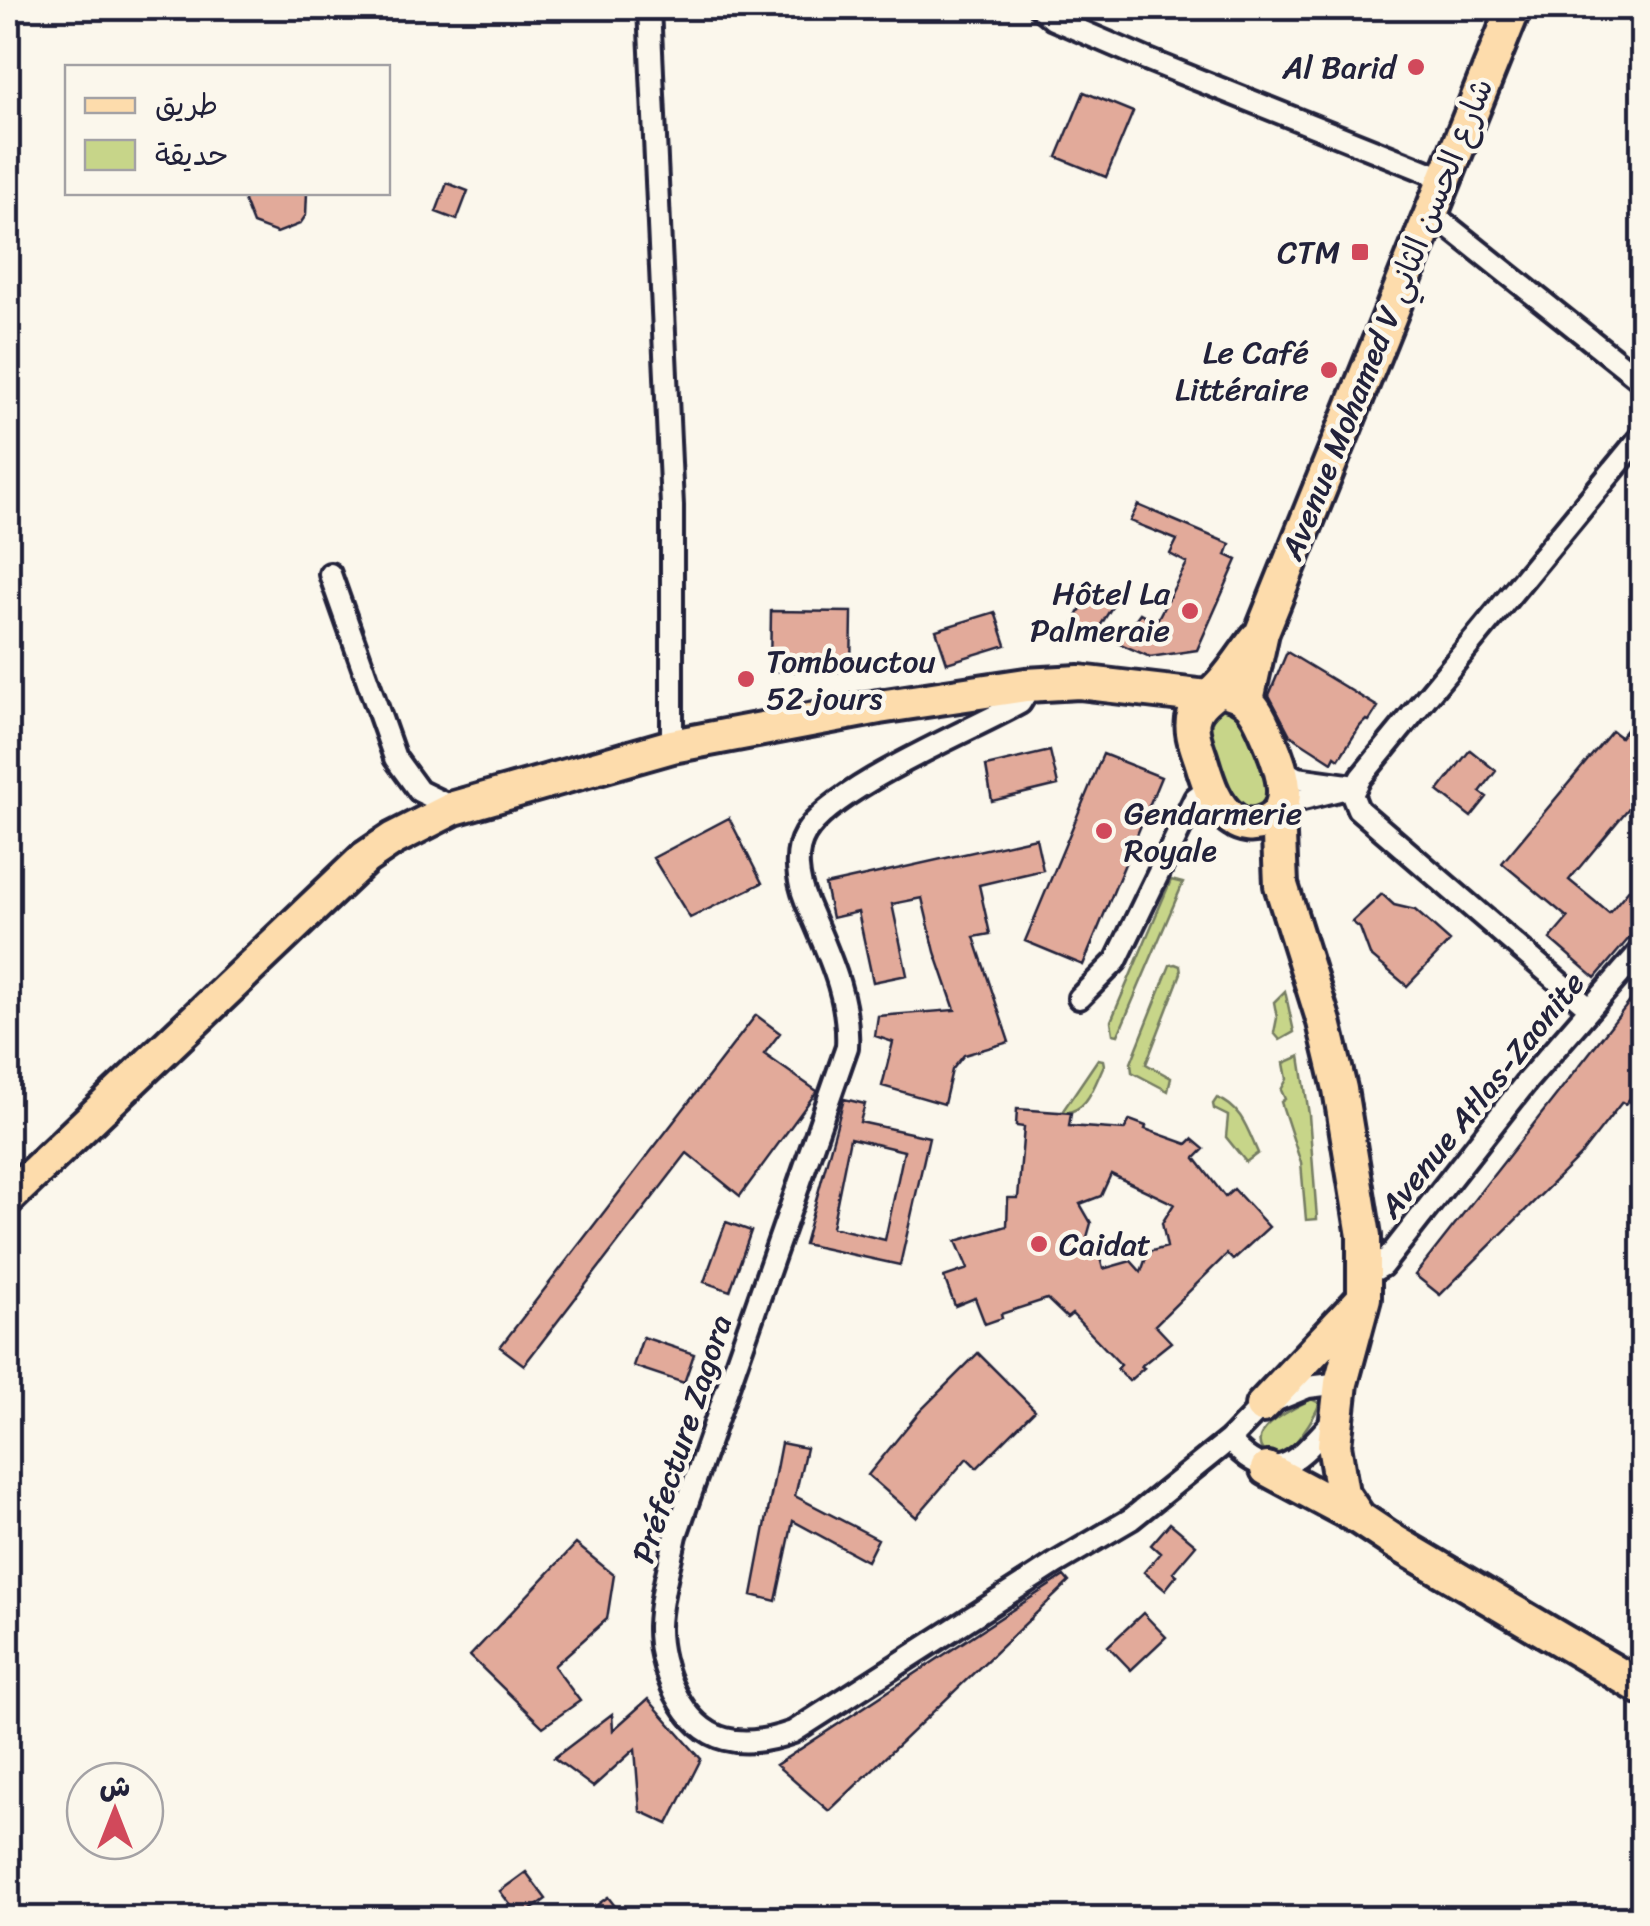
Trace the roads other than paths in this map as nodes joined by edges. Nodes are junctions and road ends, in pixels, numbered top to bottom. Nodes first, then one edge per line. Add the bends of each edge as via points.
1 (649, 8) edge
2 (1040, 8) edge
3 (1514, 8) edge
4 (1443, 178) junction
5 (1429, 211) junction
6 (1642, 382) edge
7 (1642, 435) edge
8 (330, 574) dead end
9 (1262, 632) junction
10 (1026, 685) junction
11 (1247, 700) junction
12 (1204, 705) junction
13 (672, 746) junction
14 (1280, 768) junction
15 (1354, 786) junction
16 (1210, 787) junction
17 (454, 808) junction
18 (1280, 808) junction
19 (1236, 822) junction
20 (1281, 885) junction
21 (1642, 949) edge
22 (1079, 998) dead end
23 (1589, 1008) junction
24 (8, 1198) edge
25 (1365, 1286) junction
26 (1342, 1383) junction
27 (1262, 1406) junction
28 (1335, 1419) junction
29 (1229, 1440) junction
30 (1267, 1469) junction
31 (1359, 1518) junction
32 (1642, 1688) edge

1 - 13 street via 672,506
2 - 4 street via 1130,52
3 - 4 main road, Avenue Mohamed V شارع الحسن الثاني
4 - 5 main road, Avenue Mohamed V شارع الحسن الثاني
5 - 6 street
5 - 9 main road, Avenue Mohamed V شارع الحسن الثاني
7 - 15 street
8 - 17 street via 395,758 419,791
9 - 11 main road
9 - 12 main road
10 - 12 main road via 1100,684
10 - 13 main road
10 - 29 street, Préfecture Zagora via 1020,703 886,772 823,814 800,844 804,895 845,999 847,1047 676,1534 660,1616 666,1676 713,1735 759,1742 793,1732 1131,1519
11 - 12 main road via 1234,692
11 - 14 main road
12 - 16 main road
13 - 17 main road
14 - 15 street via 1297,778
14 - 18 main road
15 - 18 street
15 - 23 street via 1358,809
16 - 19 main road
16 - 22 street via 1194,798 1116,962
17 - 24 main road via 365,858
18 - 19 main road via 1262,824
18 - 20 main road
19 - 20 main road
20 - 25 main road via 1340,1089 1360,1206
21 - 23 street, Avenue Atlas-Zaonite
23 - 25 street, Avenue Atlas-Zaonite
25 - 26 main road
25 - 27 main road
26 - 27 street via 1308,1387
26 - 28 main road
27 - 29 street, Préfecture Zagora
28 - 30 street via 1294,1461
28 - 31 main road via 1342,1493
29 - 30 street
30 - 31 main road
31 - 32 main road

